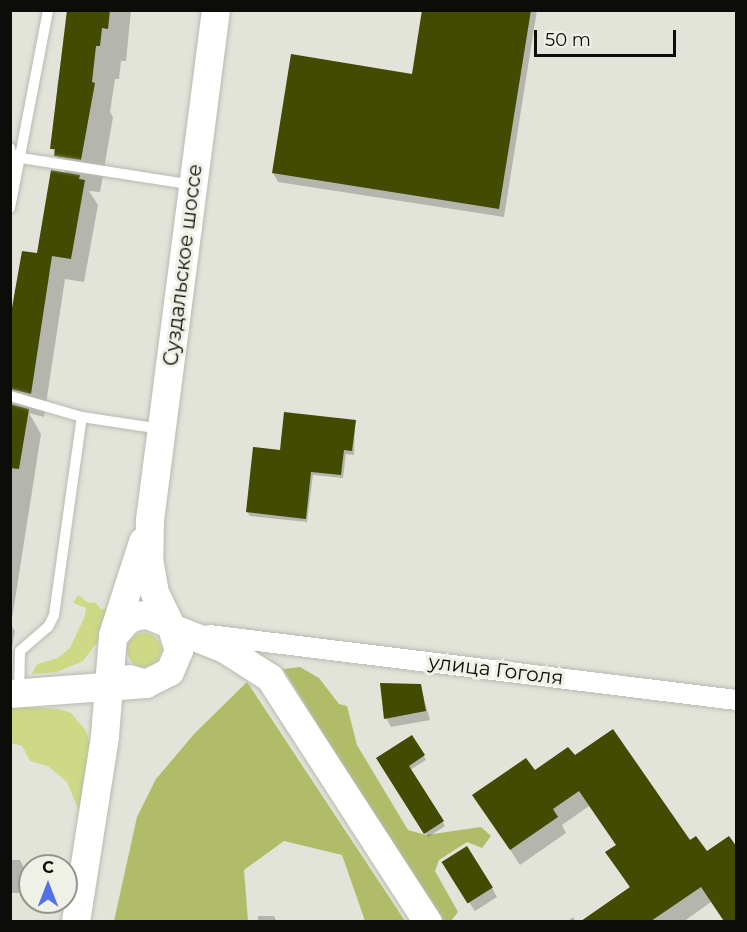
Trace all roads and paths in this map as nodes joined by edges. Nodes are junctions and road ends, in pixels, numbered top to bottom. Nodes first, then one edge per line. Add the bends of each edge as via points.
1 (48, 10) edge
2 (216, 10) edge
3 (10, 148) edge
4 (21, 158) junction
5 (14, 179) edge
6 (193, 185) junction
7 (10, 208) edge
8 (10, 396) edge
9 (82, 417) junction
10 (162, 429) junction
11 (150, 520) junction
12 (173, 628) junction
13 (256, 640) junction
14 (111, 646) junction
15 (225, 649) junction
16 (158, 678) junction
17 (109, 687) junction
18 (15, 693) edge
19 (50, 693) junction
20 (736, 700) edge
21 (105, 734) junction
22 (76, 921) edge
23 (428, 921) edge

1 - 4 lane
2 - 6 main road, Суздальское шоссе
3 - 5 lane
4 - 5 lane
4 - 6 lane
5 - 7 lane
6 - 10 main road, Суздальское шоссе
8 - 9 lane
9 - 10 lane
9 - 18 lane via 54,615 48,627 20,651
10 - 11 main road, Суздальское шоссе
11 - 12 main road, Суздальское шоссе via 151,576
11 - 14 main road, Суздальское шоссе
12 - 13 street, улица Гоголя
12 - 14 main road via 148,615 138,616 128,620
12 - 15 main road
12 - 16 main road via 178,651
13 - 15 street, улица Гоголя
13 - 20 street, улица Гоголя
14 - 16 main road via 119,673
14 - 17 main road, Суздальское шоссе
14 - 19 main road via 100,668 88,678
15 - 16 main road, улица Гоголя
15 - 23 main road via 270,678
16 - 17 main road, улица Гоголя
16 - 21 main road, Суздальское шоссе via 124,705
17 - 19 main road, улица Гоголя
17 - 21 main road, Суздальское шоссе
18 - 19 main road, улица Гоголя
19 - 21 main road via 86,703 99,716
21 - 22 main road, Суздальское шоссе

